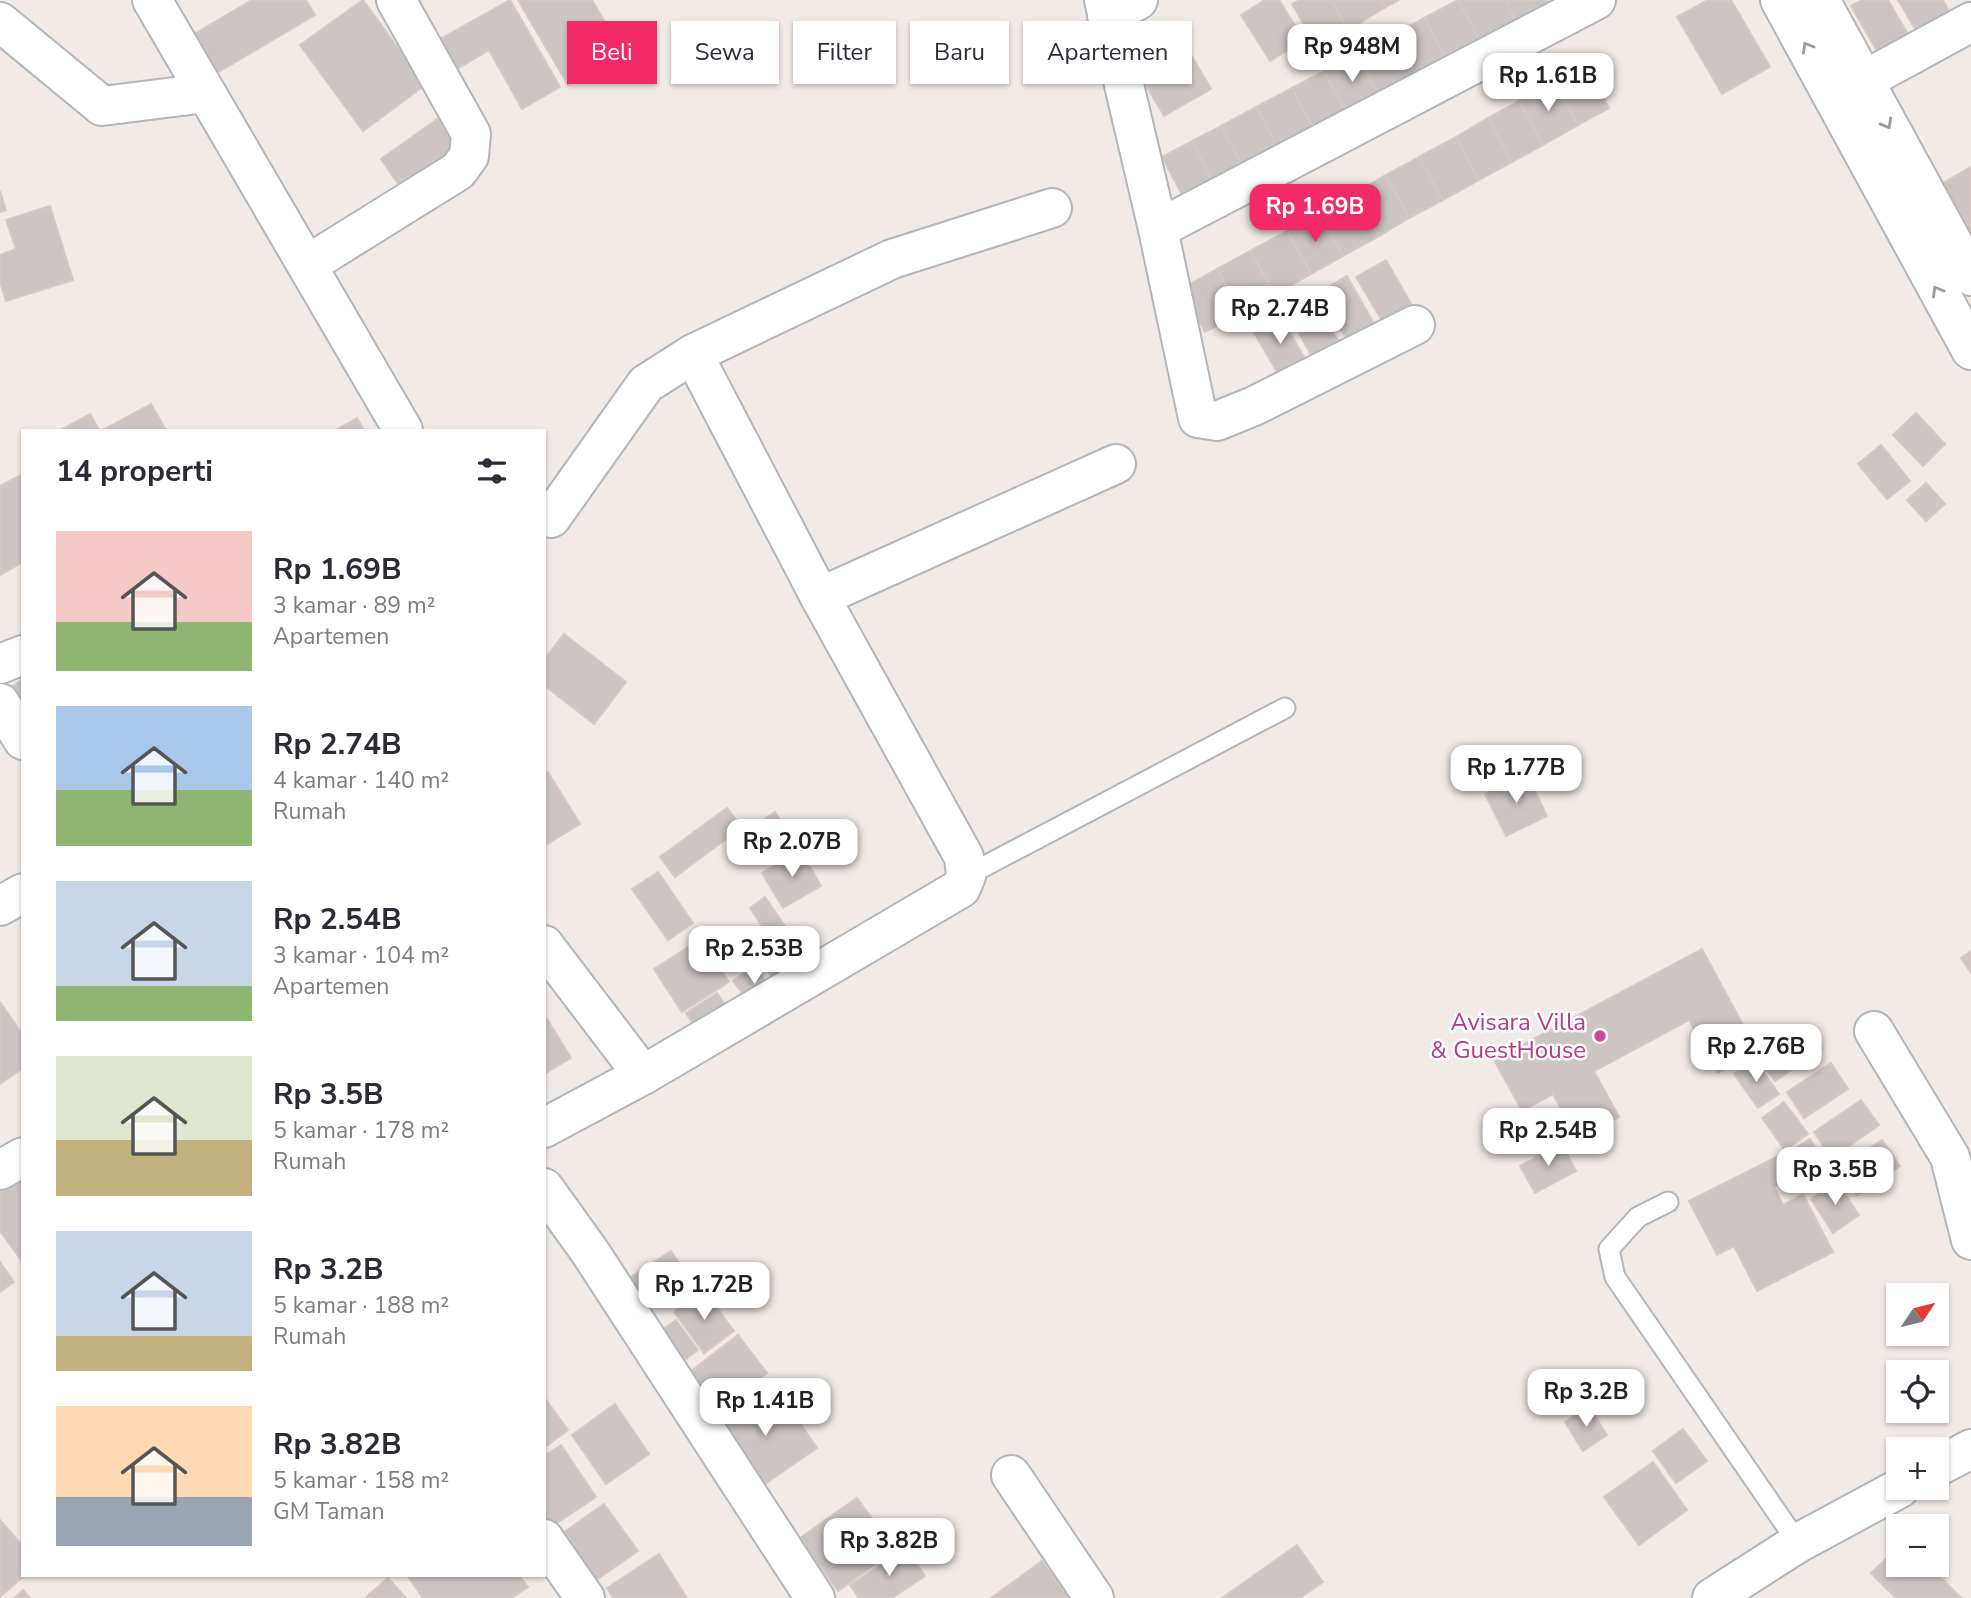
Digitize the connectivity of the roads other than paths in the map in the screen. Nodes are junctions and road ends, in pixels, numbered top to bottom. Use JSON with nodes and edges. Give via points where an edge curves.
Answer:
{"nodes":[{"id":1,"x":152,"y":0,"type":"edge"},
{"id":2,"x":396,"y":0,"type":"edge"},
{"id":3,"x":1596,"y":0,"type":"edge"},
{"id":4,"x":1780,"y":0,"type":"edge"},
{"id":5,"x":1819,"y":0,"type":"edge"},
{"id":6,"x":1116,"y":5,"type":"edge"},
{"id":7,"x":0,"y":22,"type":"edge"},
{"id":8,"x":1971,"y":22,"type":"edge"},
{"id":9,"x":1849,"y":89,"type":"junction"},
{"id":10,"x":206,"y":93,"type":"junction"},
{"id":11,"x":1052,"y":208,"type":"dead end"},
{"id":12,"x":1158,"y":229,"type":"junction"},
{"id":13,"x":1968,"y":263,"type":"edge"},
{"id":14,"x":307,"y":265,"type":"junction"},
{"id":15,"x":1415,"y":325,"type":"dead end"},
{"id":16,"x":1971,"y":350,"type":"edge"},
{"id":17,"x":693,"y":354,"type":"junction"},
{"id":18,"x":402,"y":429,"type":"edge"},
{"id":19,"x":1116,"y":464,"type":"dead end"},
{"id":20,"x":551,"y":518,"type":"dead end"},
{"id":21,"x":820,"y":597,"type":"junction"},
{"id":22,"x":21,"y":656,"type":"edge"},
{"id":23,"x":0,"y":664,"type":"edge"},
{"id":24,"x":0,"y":703,"type":"edge"},
{"id":25,"x":1285,"y":708,"type":"dead end"},
{"id":26,"x":21,"y":737,"type":"edge"},
{"id":27,"x":966,"y":876,"type":"junction"},
{"id":28,"x":21,"y":894,"type":"edge"},
{"id":29,"x":0,"y":906,"type":"edge"},
{"id":30,"x":546,"y":948,"type":"edge"},
{"id":31,"x":1874,"y":1031,"type":"dead end"},
{"id":32,"x":643,"y":1075,"type":"junction"},
{"id":33,"x":546,"y":1127,"type":"edge"},
{"id":34,"x":21,"y":1158,"type":"edge"},
{"id":35,"x":0,"y":1170,"type":"edge"},
{"id":36,"x":546,"y":1191,"type":"edge"},
{"id":37,"x":1668,"y":1202,"type":"dead end"},
{"id":38,"x":1971,"y":1238,"type":"edge"},
{"id":39,"x":1971,"y":1449,"type":"edge"},
{"id":40,"x":1949,"y":1461,"type":"edge"},
{"id":41,"x":1011,"y":1475,"type":"dead end"},
{"id":42,"x":1886,"y":1496,"type":"edge"},
{"id":43,"x":546,"y":1542,"type":"edge"},
{"id":44,"x":1798,"y":1543,"type":"junction"},
{"id":45,"x":813,"y":1597,"type":"edge"},
{"id":46,"x":585,"y":1598,"type":"edge"},
{"id":47,"x":1094,"y":1598,"type":"edge"},
{"id":48,"x":1712,"y":1598,"type":"edge"}],
"edges":[{"from":1,"to":10,"type":"street"},
{"from":2,"to":14,"type":"street","via":[[471,134],[469,156],[458,171]]},
{"from":3,"to":12,"type":"street"},
{"from":9,"to":4,"type":"street","one_way":true},
{"from":5,"to":9,"type":"street"},
{"from":6,"to":12,"type":"street"},
{"from":7,"to":10,"type":"street","via":[[102,106]]},
{"from":8,"to":9,"type":"street"},
{"from":9,"to":13,"type":"street","one_way":true},
{"from":16,"to":9,"type":"street","one_way":true,"via":[[1933,285]]},
{"from":10,"to":14,"type":"street"},
{"from":11,"to":17,"type":"street","via":[[892,259]]},
{"from":12,"to":15,"type":"street","via":[[1192,401],[1198,418],[1205,421],[1217,421],[1254,406]]},
{"from":14,"to":18,"type":"street"},
{"from":17,"to":20,"type":"street","via":[[646,384]]},
{"from":17,"to":21,"type":"street"},
{"from":19,"to":21,"type":"street"},
{"from":21,"to":27,"type":"street","via":[[964,857]]},
{"from":22,"to":23,"type":"street"},
{"from":24,"to":26,"type":"street"},
{"from":25,"to":27,"type":"lane"},
{"from":27,"to":32,"type":"street","via":[[961,888]]},
{"from":28,"to":29,"type":"street"},
{"from":30,"to":32,"type":"street"},
{"from":31,"to":38,"type":"street","via":[[1950,1157]]},
{"from":32,"to":33,"type":"street"},
{"from":34,"to":35,"type":"street"},
{"from":36,"to":45,"type":"street"},
{"from":37,"to":44,"type":"lane","via":[[1638,1217],[1609,1249],[1615,1277]]},
{"from":39,"to":40,"type":"street"},
{"from":41,"to":47,"type":"street"},
{"from":42,"to":44,"type":"street"},
{"from":43,"to":46,"type":"street"},
{"from":44,"to":48,"type":"street"}]}
